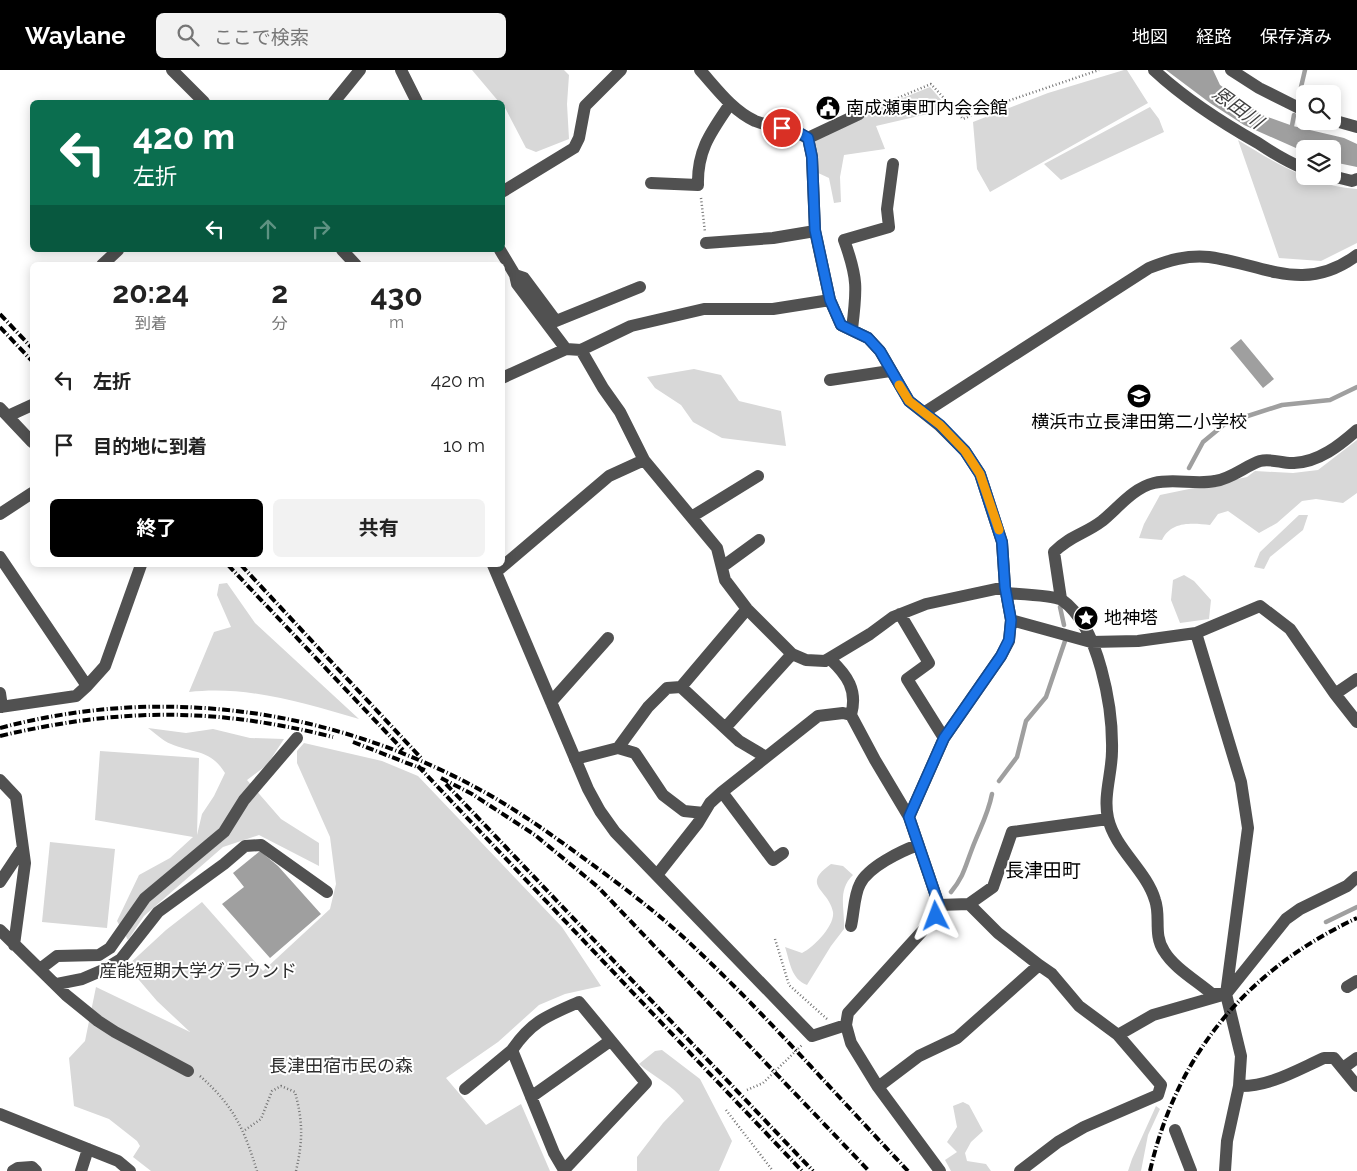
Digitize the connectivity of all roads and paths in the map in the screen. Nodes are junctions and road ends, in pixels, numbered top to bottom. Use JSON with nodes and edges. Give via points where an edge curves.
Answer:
{"nodes":[{"id":1,"x":172,"y":70,"type":"edge"},
{"id":2,"x":360,"y":70,"type":"edge"},
{"id":3,"x":401,"y":70,"type":"edge"},
{"id":4,"x":621,"y":70,"type":"edge"},
{"id":5,"x":700,"y":70,"type":"edge"},
{"id":6,"x":1099,"y":70,"type":"edge"},
{"id":7,"x":1154,"y":70,"type":"edge"},
{"id":8,"x":1231,"y":70,"type":"edge"},
{"id":9,"x":202,"y":100,"type":"edge"},
{"id":10,"x":336,"y":100,"type":"edge"},
{"id":11,"x":415,"y":100,"type":"edge"},
{"id":12,"x":730,"y":104,"type":"junction"},
{"id":13,"x":1296,"y":106,"type":"edge"},
{"id":14,"x":859,"y":114,"type":"joint"},
{"id":15,"x":1341,"y":123,"type":"edge"},
{"id":16,"x":1357,"y":127,"type":"edge"},
{"id":17,"x":808,"y":138,"type":"junction"},
{"id":18,"x":892,"y":164,"type":"dead end"},
{"id":19,"x":1296,"y":165,"type":"edge"},
{"id":20,"x":1341,"y":178,"type":"edge"},
{"id":21,"x":1357,"y":179,"type":"edge"},
{"id":22,"x":651,"y":183,"type":"dead end"},
{"id":23,"x":505,"y":190,"type":"edge"},
{"id":24,"x":703,"y":203,"type":"dead end"},
{"id":25,"x":815,"y":230,"type":"junction"},
{"id":26,"x":706,"y":243,"type":"joint"},
{"id":27,"x":116,"y":252,"type":"edge"},
{"id":28,"x":344,"y":252,"type":"edge"},
{"id":29,"x":501,"y":252,"type":"edge"},
{"id":30,"x":1357,"y":255,"type":"edge"},
{"id":31,"x":105,"y":262,"type":"edge"},
{"id":32,"x":353,"y":262,"type":"edge"},
{"id":33,"x":515,"y":275,"type":"junction"},
{"id":34,"x":640,"y":287,"type":"dead end"},
{"id":35,"x":830,"y":300,"type":"junction"},
{"id":36,"x":852,"y":329,"type":"junction"},
{"id":37,"x":566,"y":349,"type":"junction"},
{"id":38,"x":582,"y":350,"type":"junction"},
{"id":39,"x":890,"y":371,"type":"junction"},
{"id":40,"x":505,"y":377,"type":"edge"},
{"id":41,"x":830,"y":380,"type":"dead end"},
{"id":42,"x":30,"y":406,"type":"edge"},
{"id":43,"x":4,"y":412,"type":"edge"},
{"id":44,"x":924,"y":412,"type":"junction"},
{"id":45,"x":1357,"y":430,"type":"edge"},
{"id":46,"x":30,"y":440,"type":"edge"},
{"id":47,"x":644,"y":460,"type":"junction"},
{"id":48,"x":758,"y":476,"type":"dead end"},
{"id":49,"x":30,"y":494,"type":"edge"},
{"id":50,"x":0,"y":514,"type":"edge"},
{"id":51,"x":693,"y":516,"type":"junction"},
{"id":52,"x":759,"y":540,"type":"dead end"},
{"id":53,"x":0,"y":557,"type":"edge"},
{"id":54,"x":505,"y":561,"type":"edge"},
{"id":55,"x":722,"y":566,"type":"junction"},
{"id":56,"x":140,"y":567,"type":"edge"},
{"id":57,"x":495,"y":569,"type":"edge"},
{"id":58,"x":1006,"y":590,"type":"junction"},
{"id":59,"x":1061,"y":599,"type":"junction"},
{"id":60,"x":748,"y":609,"type":"junction"},
{"id":61,"x":900,"y":614,"type":"junction"},
{"id":62,"x":1011,"y":620,"type":"junction"},
{"id":63,"x":1196,"y":633,"type":"junction"},
{"id":64,"x":608,"y":638,"type":"dead end"},
{"id":65,"x":1091,"y":642,"type":"junction"},
{"id":66,"x":792,"y":654,"type":"junction"},
{"id":67,"x":830,"y":659,"type":"junction"},
{"id":68,"x":1357,"y":679,"type":"edge"},
{"id":69,"x":87,"y":686,"type":"junction"},
{"id":70,"x":681,"y":686,"type":"junction"},
{"id":71,"x":0,"y":693,"type":"edge"},
{"id":72,"x":1335,"y":694,"type":"junction"},
{"id":73,"x":551,"y":702,"type":"junction"},
{"id":74,"x":1,"y":707,"type":"edge"},
{"id":75,"x":852,"y":715,"type":"junction"},
{"id":76,"x":1357,"y":722,"type":"edge"},
{"id":77,"x":725,"y":728,"type":"junction"},
{"id":78,"x":297,"y":738,"type":"dead end"},
{"id":79,"x":944,"y":738,"type":"junction"},
{"id":80,"x":618,"y":748,"type":"junction"},
{"id":81,"x":766,"y":757,"type":"junction"},
{"id":82,"x":574,"y":759,"type":"junction"},
{"id":83,"x":0,"y":780,"type":"edge"},
{"id":84,"x":722,"y":792,"type":"junction"},
{"id":85,"x":704,"y":813,"type":"junction"},
{"id":86,"x":909,"y":817,"type":"junction"},
{"id":87,"x":1108,"y":818,"type":"junction"},
{"id":88,"x":918,"y":845,"type":"junction"},
{"id":89,"x":22,"y":849,"type":"junction"},
{"id":90,"x":783,"y":853,"type":"dead end"},
{"id":91,"x":657,"y":875,"type":"junction"},
{"id":92,"x":1357,"y":877,"type":"edge"},
{"id":93,"x":0,"y":882,"type":"edge"},
{"id":94,"x":327,"y":892,"type":"dead end"},
{"id":95,"x":968,"y":904,"type":"junction"},
{"id":96,"x":939,"y":905,"type":"junction"},
{"id":97,"x":851,"y":926,"type":"dead end"},
{"id":98,"x":0,"y":930,"type":"edge"},
{"id":99,"x":775,"y":939,"type":"dead end"},
{"id":100,"x":14,"y":945,"type":"junction"},
{"id":101,"x":1039,"y":966,"type":"junction"},
{"id":102,"x":40,"y":969,"type":"junction"},
{"id":103,"x":57,"y":984,"type":"junction"},
{"id":104,"x":1226,"y":994,"type":"junction"},
{"id":105,"x":841,"y":1027,"type":"junction"},
{"id":106,"x":1118,"y":1035,"type":"junction"},
{"id":107,"x":812,"y":1036,"type":"junction"},
{"id":108,"x":610,"y":1041,"type":"junction"},
{"id":109,"x":512,"y":1050,"type":"junction"},
{"id":110,"x":1357,"y":1058,"type":"edge"},
{"id":111,"x":1343,"y":1068,"type":"junction"},
{"id":112,"x":188,"y":1071,"type":"joint"},
{"id":113,"x":1239,"y":1086,"type":"junction"},
{"id":114,"x":1357,"y":1086,"type":"edge"},
{"id":115,"x":878,"y":1087,"type":"junction"},
{"id":116,"x":464,"y":1089,"type":"dead end"},
{"id":117,"x":747,"y":1090,"type":"dead end"},
{"id":118,"x":531,"y":1097,"type":"junction"},
{"id":119,"x":726,"y":1110,"type":"dead end"},
{"id":120,"x":0,"y":1114,"type":"edge"},
{"id":121,"x":245,"y":1130,"type":"dead end"},
{"id":122,"x":1175,"y":1130,"type":"dead end"},
{"id":123,"x":88,"y":1149,"type":"junction"},
{"id":124,"x":565,"y":1170,"type":"edge"},
{"id":125,"x":13,"y":1171,"type":"edge"},
{"id":126,"x":36,"y":1171,"type":"edge"},
{"id":127,"x":81,"y":1171,"type":"edge"},
{"id":128,"x":130,"y":1171,"type":"edge"},
{"id":129,"x":257,"y":1171,"type":"edge"},
{"id":130,"x":296,"y":1171,"type":"edge"},
{"id":131,"x":773,"y":1171,"type":"edge"},
{"id":132,"x":940,"y":1171,"type":"edge"},
{"id":133,"x":1020,"y":1171,"type":"edge"},
{"id":134,"x":1191,"y":1171,"type":"edge"},
{"id":135,"x":1225,"y":1171,"type":"edge"}],
"edges":[{"from":1,"to":9,"type":"street"},
{"from":2,"to":10,"type":"street"},
{"from":3,"to":11,"type":"street"},
{"from":4,"to":23,"type":"street","via":[[585,106],[574,148]]},
{"from":5,"to":12,"type":"street"},
{"from":6,"to":14,"type":"path","via":[[963,119],[931,84]]},
{"from":7,"to":19,"type":"street","via":[[1225,125]]},
{"from":8,"to":13,"type":"street"},
{"from":12,"to":17,"type":"street","via":[[755,121],[796,131]]},
{"from":12,"to":22,"type":"street","via":[[704,143],[697,169],[698,185]]},
{"from":14,"to":17,"type":"street"},
{"from":15,"to":16,"type":"street"},
{"from":17,"to":25,"type":"street","via":[[812,157]]},
{"from":18,"to":36,"type":"street","via":[[888,227],[844,240],[854,267],[857,289]]},
{"from":20,"to":21,"type":"street"},
{"from":24,"to":26,"type":"path"},
{"from":25,"to":26,"type":"street","via":[[773,238]]},
{"from":25,"to":35,"type":"street"},
{"from":27,"to":31,"type":"street"},
{"from":28,"to":32,"type":"street"},
{"from":29,"to":33,"type":"street"},
{"from":30,"to":44,"type":"street","via":[[1336,268],[1300,275],[1274,274],[1207,257],[1162,262]]},
{"from":33,"to":34,"type":"street","via":[[524,278],[556,321]]},
{"from":33,"to":37,"type":"street","via":[[517,284]]},
{"from":35,"to":36,"type":"street","via":[[841,325]]},
{"from":35,"to":38,"type":"street","via":[[773,309],[704,309],[631,326]]},
{"from":36,"to":39,"type":"street","via":[[868,338],[880,351]]},
{"from":37,"to":38,"type":"street"},
{"from":37,"to":40,"type":"street"},
{"from":38,"to":47,"type":"street","via":[[620,412]]},
{"from":39,"to":41,"type":"street"},
{"from":39,"to":44,"type":"street","via":[[909,401]]},
{"from":42,"to":43,"type":"street"},
{"from":43,"to":46,"type":"street"},
{"from":44,"to":58,"type":"street","via":[[965,451],[980,474],[1002,542]]},
{"from":45,"to":59,"type":"street","via":[[1339,446],[1311,460],[1293,463],[1260,461],[1216,481],[1180,481],[1146,486],[1054,552]]},
{"from":47,"to":51,"type":"street"},
{"from":47,"to":54,"type":"street","via":[[609,476]]},
{"from":48,"to":51,"type":"street"},
{"from":49,"to":50,"type":"street"},
{"from":51,"to":55,"type":"street","via":[[718,548]]},
{"from":52,"to":55,"type":"street"},
{"from":53,"to":69,"type":"street"},
{"from":55,"to":60,"type":"street","via":[[725,580]]},
{"from":56,"to":69,"type":"street","via":[[106,666]]},
{"from":57,"to":73,"type":"street"},
{"from":58,"to":59,"type":"street"},
{"from":58,"to":61,"type":"street","via":[[954,596]]},
{"from":58,"to":62,"type":"street"},
{"from":59,"to":65,"type":"street","via":[[1078,616]]},
{"from":60,"to":66,"type":"street"},
{"from":60,"to":70,"type":"street"},
{"from":61,"to":67,"type":"street"},
{"from":61,"to":79,"type":"street","via":[[929,663],[906,679]]},
{"from":62,"to":65,"type":"street"},
{"from":62,"to":79,"type":"street","via":[[1009,640],[1001,656]]},
{"from":63,"to":65,"type":"street","via":[[1138,642]]},
{"from":63,"to":72,"type":"street","via":[[1260,606],[1290,629]]},
{"from":63,"to":104,"type":"street","via":[[1240,782],[1248,828]]},
{"from":64,"to":73,"type":"street"},
{"from":65,"to":87,"type":"street","via":[[1106,694],[1112,750],[1106,799]]},
{"from":66,"to":67,"type":"street","via":[[816,662]]},
{"from":66,"to":77,"type":"street"},
{"from":67,"to":75,"type":"street","via":[[850,682],[855,702]]},
{"from":68,"to":72,"type":"street"},
{"from":69,"to":74,"type":"street","via":[[76,696]]},
{"from":70,"to":77,"type":"street"},
{"from":70,"to":80,"type":"street","via":[[667,688],[648,707]]},
{"from":71,"to":74,"type":"street"},
{"from":72,"to":76,"type":"street"},
{"from":73,"to":82,"type":"street"},
{"from":75,"to":81,"type":"street","via":[[843,712],[818,716]]},
{"from":75,"to":86,"type":"street"},
{"from":77,"to":81,"type":"street","via":[[739,742]]},
{"from":78,"to":102,"type":"street","via":[[244,800],[224,832],[145,898],[110,948],[99,955],[57,956]]},
{"from":79,"to":86,"type":"street"},
{"from":80,"to":82,"type":"street"},
{"from":80,"to":85,"type":"street","via":[[635,754],[663,795],[684,811]]},
{"from":81,"to":84,"type":"street"},
{"from":82,"to":91,"type":"street","via":[[600,811],[615,832]]},
{"from":83,"to":89,"type":"street","via":[[16,797]]},
{"from":84,"to":85,"type":"street"},
{"from":84,"to":90,"type":"street","via":[[773,860]]},
{"from":85,"to":91,"type":"street"},
{"from":86,"to":88,"type":"street"},
{"from":87,"to":95,"type":"street","via":[[1012,832],[993,887]]},
{"from":87,"to":104,"type":"street","via":[[1123,850],[1156,900],[1158,936],[1164,951],[1212,994]]},
{"from":88,"to":96,"type":"street"},
{"from":88,"to":97,"type":"street","via":[[868,874],[860,884]]},
{"from":89,"to":93,"type":"street"},
{"from":89,"to":100,"type":"street","via":[[25,863]]},
{"from":91,"to":107,"type":"street"},
{"from":92,"to":104,"type":"street","via":[[1347,886],[1300,908],[1286,919]]},
{"from":94,"to":103,"type":"street","via":[[262,845],[245,846],[158,912],[120,960],[82,979]]},
{"from":95,"to":96,"type":"street"},
{"from":95,"to":101,"type":"street"},
{"from":96,"to":105,"type":"street","via":[[936,916],[848,1013]]},
{"from":98,"to":100,"type":"street"},
{"from":99,"to":105,"type":"path","via":[[789,985]]},
{"from":100,"to":102,"type":"street"},
{"from":101,"to":106,"type":"street","via":[[1052,974],[1079,1006]]},
{"from":101,"to":115,"type":"street","via":[[958,1038],[919,1056]]},
{"from":102,"to":103,"type":"street"},
{"from":103,"to":112,"type":"street","via":[[75,1004],[115,1032]]},
{"from":104,"to":106,"type":"street","via":[[1153,1015]]},
{"from":104,"to":113,"type":"street","via":[[1240,1056]]},
{"from":105,"to":107,"type":"street"},
{"from":105,"to":115,"type":"street"},
{"from":106,"to":133,"type":"street","via":[[1161,1085],[1158,1095],[1095,1121],[1058,1142]]},
{"from":107,"to":117,"type":"path","via":[[763,1083]]},
{"from":108,"to":109,"type":"street","via":[[579,1002],[544,1017],[525,1032]]},
{"from":108,"to":118,"type":"street"},
{"from":108,"to":124,"type":"street","via":[[646,1083]]},
{"from":109,"to":116,"type":"street"},
{"from":109,"to":118,"type":"street"},
{"from":110,"to":111,"type":"street"},
{"from":111,"to":113,"type":"street","via":[[1334,1058],[1324,1058],[1267,1083]]},
{"from":111,"to":114,"type":"street"},
{"from":112,"to":129,"type":"path","via":[[196,1073],[216,1090],[234,1111]]},
{"from":113,"to":135,"type":"street","via":[[1227,1141]]},
{"from":115,"to":132,"type":"street"},
{"from":118,"to":124,"type":"street","via":[[554,1153]]},
{"from":119,"to":131,"type":"path"},
{"from":120,"to":123,"type":"street"},
{"from":121,"to":130,"type":"path","via":[[261,1119],[272,1091],[280,1086],[295,1092],[302,1118],[302,1146]]},
{"from":122,"to":134,"type":"street"},
{"from":123,"to":127,"type":"street"},
{"from":123,"to":128,"type":"street"},
{"from":125,"to":126,"type":"street","via":[[32,1167]]}]}
